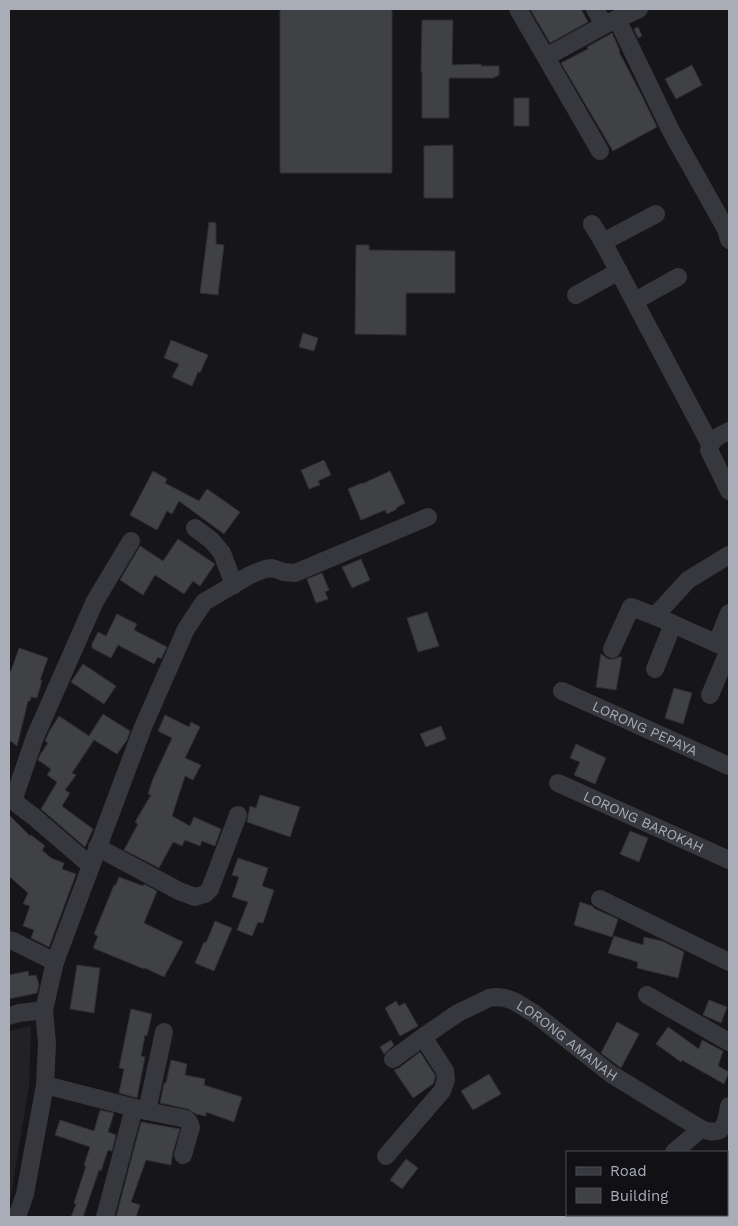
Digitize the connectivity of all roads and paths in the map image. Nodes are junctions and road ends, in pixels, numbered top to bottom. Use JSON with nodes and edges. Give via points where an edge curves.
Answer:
{"nodes":[{"id":1,"x":518,"y":9,"type":"edge"},
{"id":2,"x":595,"y":9,"type":"edge"},
{"id":3,"x":639,"y":9,"type":"edge"},
{"id":4,"x":611,"y":22,"type":"junction"},
{"id":5,"x":546,"y":57,"type":"junction"},
{"id":6,"x":600,"y":150,"type":"dead end"},
{"id":7,"x":656,"y":214,"type":"dead end"},
{"id":8,"x":592,"y":224,"type":"dead end"},
{"id":9,"x":729,"y":240,"type":"edge"},
{"id":10,"x":603,"y":242,"type":"junction"},
{"id":11,"x":618,"y":271,"type":"junction"},
{"id":12,"x":678,"y":278,"type":"dead end"},
{"id":13,"x":576,"y":295,"type":"dead end"},
{"id":14,"x":635,"y":301,"type":"junction"},
{"id":15,"x":729,"y":431,"type":"edge"},
{"id":16,"x":710,"y":444,"type":"junction"},
{"id":17,"x":729,"y":491,"type":"edge"},
{"id":18,"x":428,"y":516,"type":"dead end"},
{"id":19,"x":195,"y":528,"type":"dead end"},
{"id":20,"x":131,"y":541,"type":"dead end"},
{"id":21,"x":729,"y":555,"type":"edge"},
{"id":22,"x":234,"y":585,"type":"junction"},
{"id":23,"x":729,"y":613,"type":"edge"},
{"id":24,"x":655,"y":616,"type":"junction"},
{"id":25,"x":673,"y":624,"type":"junction"},
{"id":26,"x":725,"y":647,"type":"edge"},
{"id":27,"x":612,"y":650,"type":"dead end"},
{"id":28,"x":655,"y":669,"type":"dead end"},
{"id":29,"x":562,"y":691,"type":"dead end"},
{"id":30,"x":710,"y":695,"type":"dead end"},
{"id":31,"x":729,"y":766,"type":"edge"},
{"id":32,"x":558,"y":783,"type":"dead end"},
{"id":33,"x":11,"y":799,"type":"edge"},
{"id":34,"x":238,"y":815,"type":"dead end"},
{"id":35,"x":97,"y":847,"type":"junction"},
{"id":36,"x":729,"y":860,"type":"edge"},
{"id":37,"x":91,"y":866,"type":"junction"},
{"id":38,"x":600,"y":899,"type":"dead end"},
{"id":39,"x":9,"y":940,"type":"edge"},
{"id":40,"x":55,"y":962,"type":"junction"},
{"id":41,"x":729,"y":962,"type":"edge"},
{"id":42,"x":647,"y":995,"type":"dead end"},
{"id":43,"x":44,"y":1010,"type":"junction"},
{"id":44,"x":9,"y":1016,"type":"edge"},
{"id":45,"x":164,"y":1032,"type":"dead end"},
{"id":46,"x":423,"y":1036,"type":"junction"},
{"id":47,"x":729,"y":1042,"type":"edge"},
{"id":48,"x":393,"y":1059,"type":"dead end"},
{"id":49,"x":45,"y":1086,"type":"junction"},
{"id":50,"x":729,"y":1106,"type":"edge"},
{"id":51,"x":140,"y":1109,"type":"junction"},
{"id":52,"x":701,"y":1130,"type":"junction"},
{"id":53,"x":675,"y":1151,"type":"edge"},
{"id":54,"x":183,"y":1155,"type":"dead end"},
{"id":55,"x":386,"y":1156,"type":"dead end"},
{"id":56,"x":17,"y":1217,"type":"edge"},
{"id":57,"x":105,"y":1217,"type":"edge"}],
"edges":[{"from":1,"to":5,"type":"street"},
{"from":2,"to":4,"type":"street"},
{"from":3,"to":4,"type":"street"},
{"from":4,"to":5,"type":"street"},
{"from":4,"to":9,"type":"street","via":[[726,229]]},
{"from":5,"to":6,"type":"street"},
{"from":7,"to":10,"type":"street"},
{"from":8,"to":10,"type":"street"},
{"from":10,"to":11,"type":"street"},
{"from":11,"to":13,"type":"street"},
{"from":11,"to":14,"type":"street"},
{"from":12,"to":14,"type":"street"},
{"from":14,"to":16,"type":"street"},
{"from":15,"to":16,"type":"street"},
{"from":16,"to":17,"type":"street","via":[[709,450]]},
{"from":18,"to":22,"type":"street","via":[[295,573],[272,568]]},
{"from":19,"to":22,"type":"street","via":[[222,553]]},
{"from":20,"to":33,"type":"street","via":[[95,601]]},
{"from":21,"to":24,"type":"street","via":[[688,580]]},
{"from":22,"to":35,"type":"street","via":[[204,602],[186,629]]},
{"from":23,"to":26,"type":"street"},
{"from":24,"to":25,"type":"street"},
{"from":24,"to":27,"type":"street","via":[[631,608]]},
{"from":25,"to":26,"type":"street"},
{"from":25,"to":28,"type":"street"},
{"from":26,"to":30,"type":"street"},
{"from":29,"to":31,"type":"street","name":"LORONG PEPAYA"},
{"from":32,"to":36,"type":"street","name":"LORONG BAROKAH"},
{"from":33,"to":37,"type":"street"},
{"from":34,"to":35,"type":"street","via":[[210,889],[195,897]]},
{"from":35,"to":37,"type":"street"},
{"from":37,"to":40,"type":"street"},
{"from":38,"to":41,"type":"street"},
{"from":39,"to":40,"type":"street"},
{"from":40,"to":43,"type":"street"},
{"from":42,"to":47,"type":"street"},
{"from":43,"to":44,"type":"street"},
{"from":43,"to":49,"type":"street","via":[[47,1043]]},
{"from":45,"to":51,"type":"street"},
{"from":46,"to":48,"type":"street","name":"LORONG AMANAH"},
{"from":46,"to":52,"type":"street","name":"LORONG AMANAH","via":[[489,998],[514,1001],[611,1074]]},
{"from":46,"to":55,"type":"street","via":[[445,1071],[446,1080],[442,1091]]},
{"from":49,"to":51,"type":"street"},
{"from":49,"to":56,"type":"street","via":[[25,1194]]},
{"from":50,"to":52,"type":"street","via":[[721,1129],[712,1133]]},
{"from":51,"to":54,"type":"street","via":[[189,1122],[191,1127]]},
{"from":51,"to":57,"type":"street"},
{"from":52,"to":53,"type":"street"}]}
